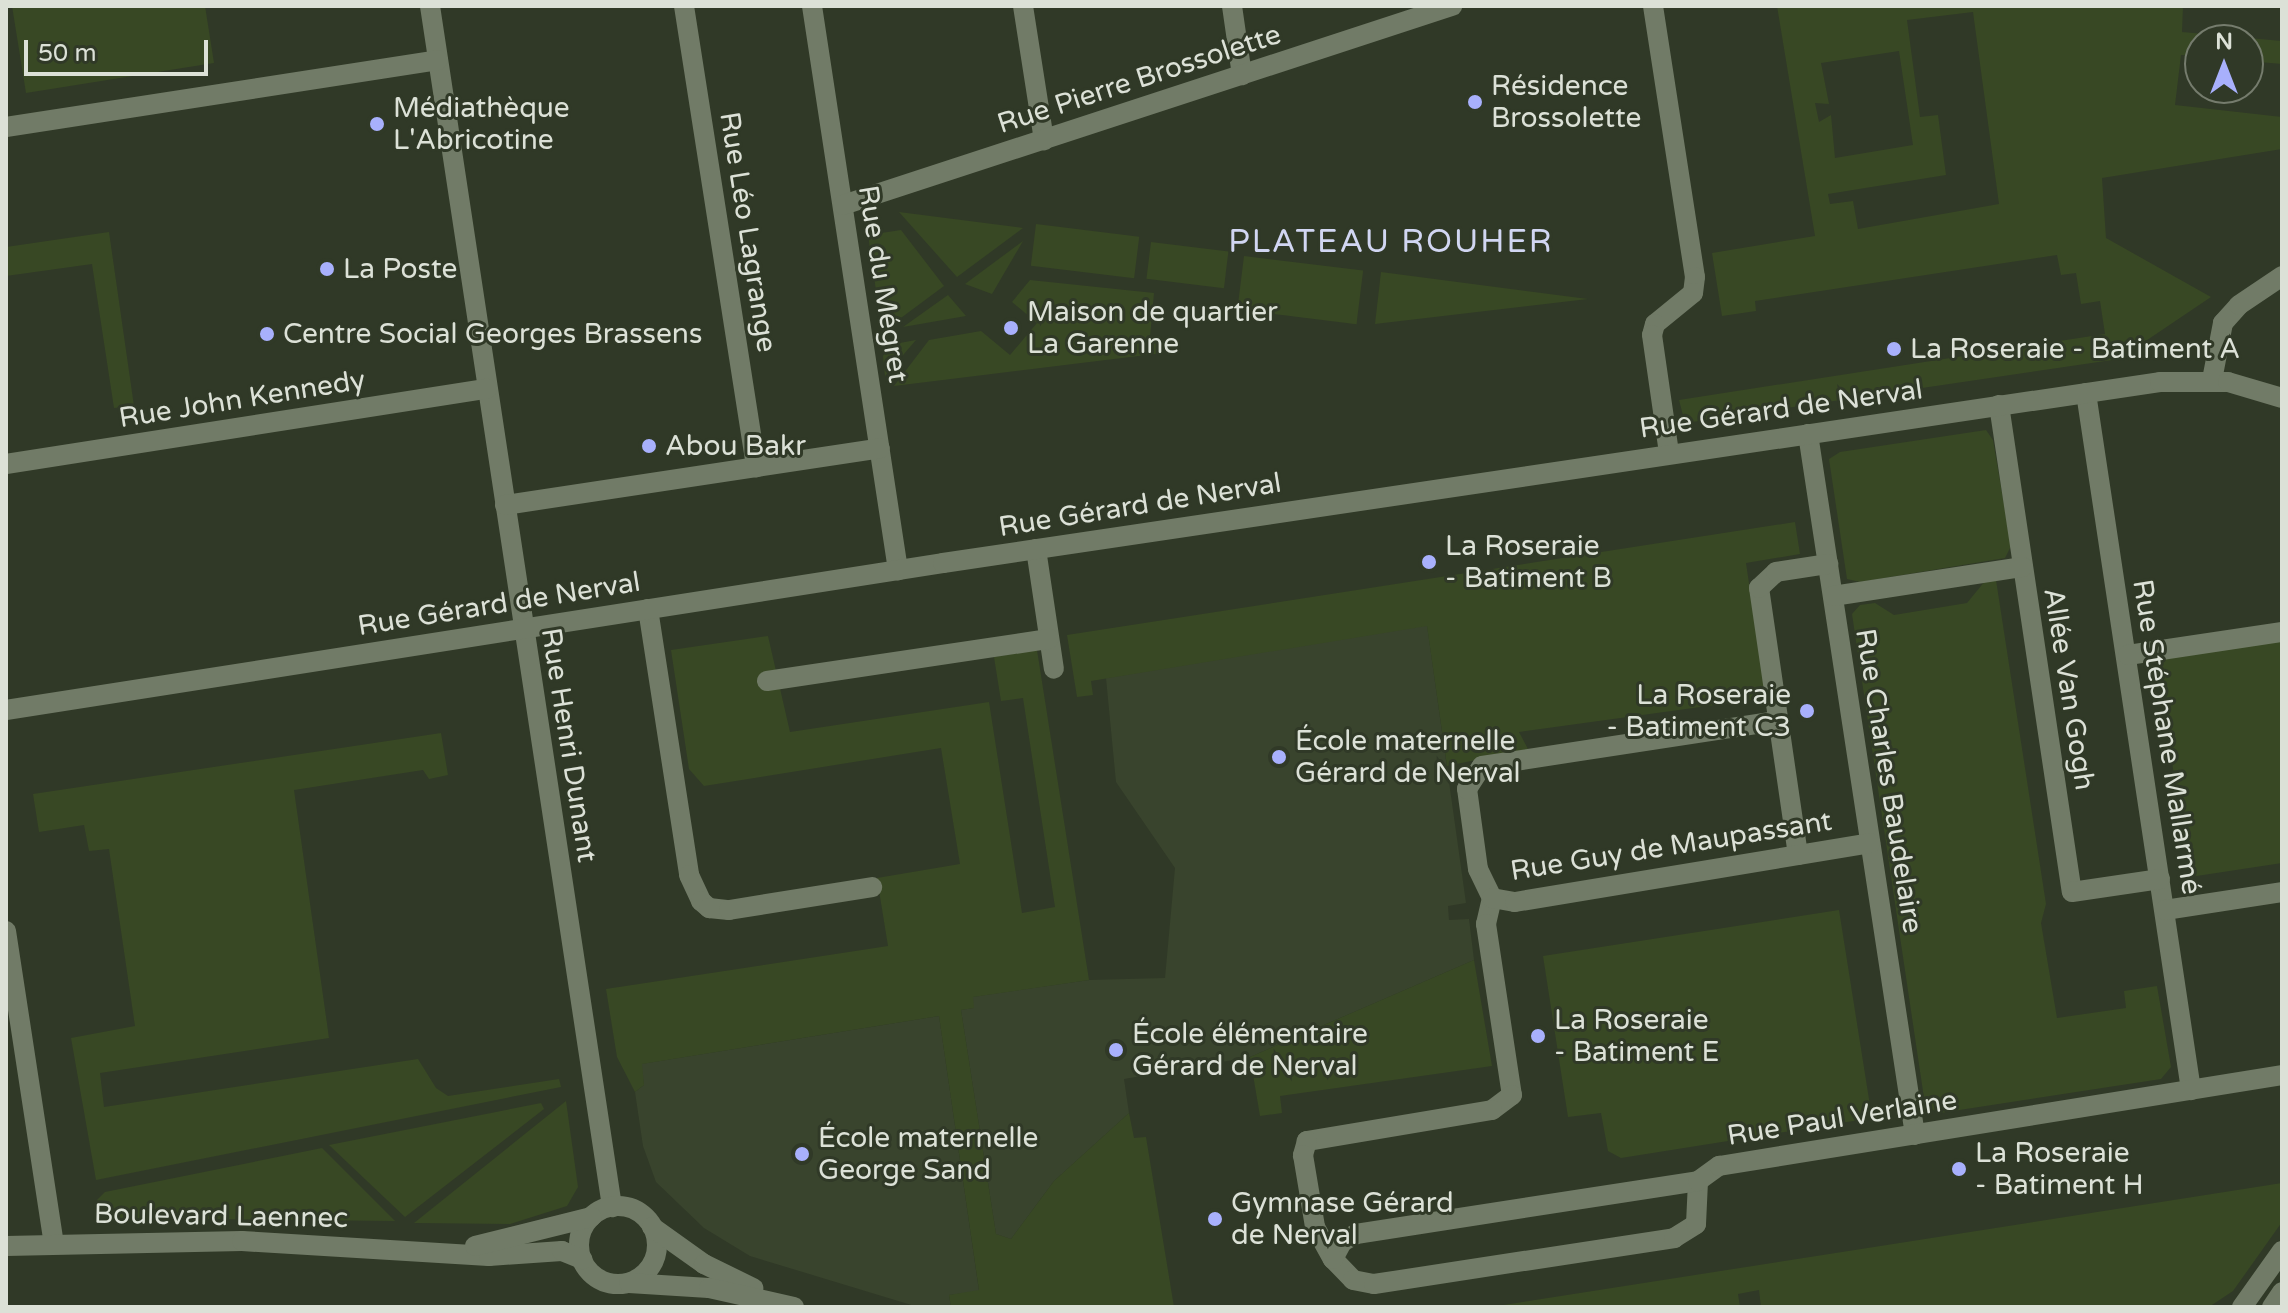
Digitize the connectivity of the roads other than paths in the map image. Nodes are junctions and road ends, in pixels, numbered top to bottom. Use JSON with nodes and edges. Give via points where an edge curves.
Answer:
{"nodes":[{"id":1,"x":430,"y":6,"type":"edge"},
{"id":2,"x":684,"y":6,"type":"edge"},
{"id":3,"x":812,"y":6,"type":"edge"},
{"id":4,"x":1023,"y":6,"type":"edge"},
{"id":5,"x":1232,"y":6,"type":"edge"},
{"id":6,"x":1653,"y":6,"type":"edge"},
{"id":7,"x":1447,"y":7,"type":"edge"},
{"id":8,"x":438,"y":60,"type":"junction"},
{"id":9,"x":1242,"y":75,"type":"junction"},
{"id":10,"x":6,"y":127,"type":"edge"},
{"id":11,"x":1044,"y":140,"type":"junction"},
{"id":12,"x":843,"y":205,"type":"junction"},
{"id":13,"x":2282,"y":276,"type":"edge"},
{"id":14,"x":2212,"y":380,"type":"junction"},
{"id":15,"x":487,"y":389,"type":"junction"},
{"id":16,"x":2086,"y":393,"type":"junction"},
{"id":17,"x":2282,"y":398,"type":"edge"},
{"id":18,"x":1999,"y":405,"type":"junction"},
{"id":19,"x":1808,"y":434,"type":"junction"},
{"id":20,"x":880,"y":448,"type":"junction"},
{"id":21,"x":1669,"y":453,"type":"junction"},
{"id":22,"x":6,"y":464,"type":"edge"},
{"id":23,"x":756,"y":467,"type":"junction"},
{"id":24,"x":505,"y":505,"type":"junction"},
{"id":25,"x":1036,"y":549,"type":"junction"},
{"id":26,"x":1828,"y":564,"type":"junction"},
{"id":27,"x":2023,"y":567,"type":"junction"},
{"id":28,"x":898,"y":570,"type":"junction"},
{"id":29,"x":1833,"y":596,"type":"junction"},
{"id":30,"x":648,"y":609,"type":"junction"},
{"id":31,"x":523,"y":628,"type":"junction"},
{"id":32,"x":2282,"y":632,"type":"edge"},
{"id":33,"x":1049,"y":639,"type":"junction"},
{"id":34,"x":2128,"y":655,"type":"junction"},
{"id":35,"x":1054,"y":669,"type":"dead end"},
{"id":36,"x":767,"y":681,"type":"dead end"},
{"id":37,"x":6,"y":710,"type":"edge"},
{"id":38,"x":1776,"y":721,"type":"junction"},
{"id":39,"x":1870,"y":843,"type":"junction"},
{"id":40,"x":1798,"y":855,"type":"junction"},
{"id":41,"x":2160,"y":879,"type":"junction"},
{"id":42,"x":872,"y":887,"type":"dead end"},
{"id":43,"x":2282,"y":892,"type":"edge"},
{"id":44,"x":1492,"y":898,"type":"junction"},
{"id":45,"x":2165,"y":910,"type":"junction"},
{"id":46,"x":6,"y":931,"type":"edge"},
{"id":47,"x":2282,"y":1075,"type":"edge"},
{"id":48,"x":2191,"y":1090,"type":"junction"},
{"id":49,"x":1915,"y":1135,"type":"junction"},
{"id":50,"x":1698,"y":1181,"type":"junction"},
{"id":51,"x":612,"y":1207,"type":"junction"},
{"id":52,"x":591,"y":1217,"type":"junction"},
{"id":53,"x":652,"y":1227,"type":"junction"},
{"id":54,"x":54,"y":1243,"type":"junction"},
{"id":55,"x":6,"y":1246,"type":"edge"},
{"id":56,"x":435,"y":1249,"type":"junction"},
{"id":57,"x":2282,"y":1251,"type":"edge"},
{"id":58,"x":582,"y":1259,"type":"junction"},
{"id":59,"x":1333,"y":1259,"type":"junction"},
{"id":60,"x":623,"y":1283,"type":"junction"},
{"id":61,"x":2282,"y":1292,"type":"edge"},
{"id":62,"x":792,"y":1306,"type":"edge"},
{"id":63,"x":2242,"y":1307,"type":"edge"},
{"id":64,"x":2272,"y":1307,"type":"edge"}],
"edges":[{"from":1,"to":8,"type":"street","name":"Rue Henri Dunant"},
{"from":2,"to":23,"type":"street","name":"Rue Léo Lagrange"},
{"from":3,"to":12,"type":"street","name":"Rue du Mégret"},
{"from":4,"to":11,"type":"street"},
{"from":5,"to":9,"type":"street"},
{"from":6,"to":21,"type":"street","via":[[1695,277],[1693,293],[1655,324],[1652,335]]},
{"from":7,"to":9,"type":"street","name":"Rue Pierre Brossolette"},
{"from":8,"to":10,"type":"street"},
{"from":8,"to":15,"type":"street","name":"Rue Henri Dunant"},
{"from":9,"to":11,"type":"street","name":"Rue Pierre Brossolette"},
{"from":11,"to":12,"type":"street","name":"Rue Pierre Brossolette"},
{"from":12,"to":20,"type":"street","name":"Rue du Mégret"},
{"from":13,"to":14,"type":"street","via":[[2239,305],[2223,323]]},
{"from":14,"to":16,"type":"street","name":"Rue Gérard de Nerval"},
{"from":14,"to":17,"type":"street","name":"Rue Gérard de Nerval"},
{"from":15,"to":22,"type":"street","name":"Rue John Kennedy"},
{"from":15,"to":24,"type":"street","name":"Rue Henri Dunant"},
{"from":16,"to":18,"type":"street","name":"Rue Gérard de Nerval"},
{"from":16,"to":34,"type":"street","name":"Rue Stéphane Mallarmé"},
{"from":18,"to":19,"type":"street","name":"Rue Gérard de Nerval"},
{"from":18,"to":27,"type":"street","name":"Allée Van Gogh"},
{"from":19,"to":21,"type":"street","name":"Rue Gérard de Nerval"},
{"from":19,"to":26,"type":"street","name":"Rue Charles Baudelaire"},
{"from":20,"to":23,"type":"street"},
{"from":20,"to":28,"type":"street","name":"Rue du Mégret"},
{"from":21,"to":25,"type":"street","name":"Rue Gérard de Nerval"},
{"from":23,"to":24,"type":"street"},
{"from":24,"to":31,"type":"street","name":"Rue Henri Dunant"},
{"from":25,"to":28,"type":"street","name":"Rue Gérard de Nerval"},
{"from":25,"to":33,"type":"street"},
{"from":26,"to":29,"type":"street","name":"Rue Charles Baudelaire"},
{"from":26,"to":38,"type":"street","via":[[1776,572],[1759,588]]},
{"from":27,"to":29,"type":"street"},
{"from":27,"to":41,"type":"street","name":"Allée Van Gogh","via":[[2072,892]]},
{"from":28,"to":30,"type":"street","name":"Rue Gérard de Nerval"},
{"from":29,"to":39,"type":"street","name":"Rue Charles Baudelaire"},
{"from":30,"to":31,"type":"street","name":"Rue Gérard de Nerval"},
{"from":30,"to":42,"type":"street","via":[[689,875],[701,901],[709,908],[729,910]]},
{"from":31,"to":37,"type":"street","name":"Rue Gérard de Nerval"},
{"from":31,"to":51,"type":"street","name":"Rue Henri Dunant"},
{"from":32,"to":34,"type":"street"},
{"from":33,"to":35,"type":"street"},
{"from":33,"to":36,"type":"street"},
{"from":34,"to":41,"type":"street","name":"Rue Stéphane Mallarmé"},
{"from":38,"to":40,"type":"street"},
{"from":38,"to":44,"type":"street","via":[[1482,766],[1467,789],[1478,869]]},
{"from":39,"to":40,"type":"street","name":"Rue Guy de Maupassant"},
{"from":39,"to":49,"type":"street","name":"Rue Charles Baudelaire"},
{"from":40,"to":44,"type":"street","name":"Rue Guy de Maupassant","via":[[1515,902]]},
{"from":41,"to":45,"type":"street","name":"Rue Stéphane Mallarmé"},
{"from":43,"to":45,"type":"street"},
{"from":44,"to":59,"type":"street","name":"Rue Guy de Maupassant","via":[[1486,924],[1512,1095],[1492,1110],[1307,1141],[1303,1155],[1315,1227]]},
{"from":45,"to":48,"type":"street","name":"Rue Stéphane Mallarmé"},
{"from":46,"to":54,"type":"street"},
{"from":47,"to":48,"type":"street","name":"Rue Paul Verlaine"},
{"from":48,"to":49,"type":"street","name":"Rue Paul Verlaine"},
{"from":49,"to":50,"type":"street","name":"Rue Paul Verlaine","via":[[1719,1166]]},
{"from":50,"to":59,"type":"street","name":"Rue Paul Verlaine","via":[[1356,1234],[1342,1242]]},
{"from":50,"to":59,"type":"street","via":[[1696,1224],[1674,1238],[1374,1284],[1353,1280]]},
{"from":51,"to":52,"type":"street"},
{"from":51,"to":53,"type":"street","via":[[636,1211]]},
{"from":52,"to":56,"type":"street","name":"Boulevard Laennec","via":[[511,1241]]},
{"from":52,"to":58,"type":"street","via":[[580,1237]]},
{"from":53,"to":60,"type":"street","via":[[657,1243],[651,1266]]},
{"from":53,"to":62,"type":"street","via":[[704,1264]]},
{"from":54,"to":55,"type":"street","name":"Boulevard Laennec"},
{"from":54,"to":56,"type":"street","name":"Boulevard Laennec","via":[[242,1241]]},
{"from":56,"to":58,"type":"street","name":"Boulevard Laennec","via":[[504,1256],[562,1251]]},
{"from":57,"to":63,"type":"street"},
{"from":58,"to":60,"type":"street","via":[[596,1276]]},
{"from":60,"to":62,"type":"street","via":[[709,1288]]},
{"from":61,"to":64,"type":"street"}]}
